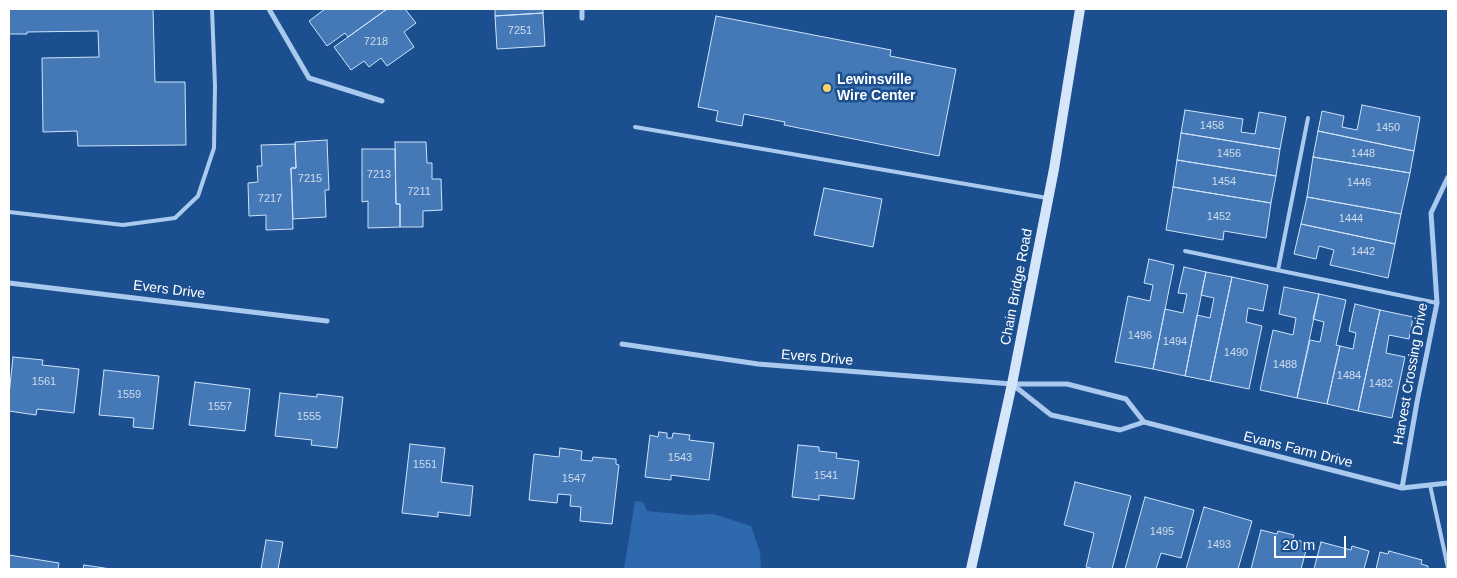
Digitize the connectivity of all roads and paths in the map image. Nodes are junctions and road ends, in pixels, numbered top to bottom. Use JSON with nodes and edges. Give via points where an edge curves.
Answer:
{"nodes":[{"id":1,"x":212,"y":9,"type":"edge"},
{"id":2,"x":269,"y":9,"type":"edge"},
{"id":3,"x":582,"y":9,"type":"edge"},
{"id":4,"x":1080,"y":9,"type":"edge"},
{"id":5,"x":582,"y":18,"type":"dead end"},
{"id":6,"x":382,"y":101,"type":"dead end"},
{"id":7,"x":1308,"y":118,"type":"dead end"},
{"id":8,"x":635,"y":127,"type":"dead end"},
{"id":9,"x":1448,"y":177,"type":"edge"},
{"id":10,"x":1048,"y":198,"type":"junction"},
{"id":11,"x":9,"y":212,"type":"edge"},
{"id":12,"x":1185,"y":251,"type":"dead end"},
{"id":13,"x":1278,"y":270,"type":"junction"},
{"id":14,"x":9,"y":283,"type":"edge"},
{"id":15,"x":1437,"y":303,"type":"junction"},
{"id":16,"x":327,"y":321,"type":"dead end"},
{"id":17,"x":622,"y":344,"type":"dead end"},
{"id":18,"x":1012,"y":384,"type":"junction"},
{"id":19,"x":1144,"y":422,"type":"junction"},
{"id":20,"x":1448,"y":483,"type":"edge"},
{"id":21,"x":1430,"y":485,"type":"junction"},
{"id":22,"x":1402,"y":488,"type":"junction"},
{"id":23,"x":1448,"y":568,"type":"edge"},
{"id":24,"x":971,"y":569,"type":"edge"}],
"edges":[{"from":1,"to":11,"type":"lane","via":[[214,148],[198,196],[175,218],[123,225]]},
{"from":2,"to":6,"type":"street","via":[[309,78]]},
{"from":3,"to":5,"type":"street"},
{"from":4,"to":10,"type":"main road","name":"Chain Bridge Road"},
{"from":7,"to":13,"type":"lane"},
{"from":8,"to":10,"type":"lane"},
{"from":9,"to":15,"type":"street","name":"Harvest Crossing Drive","via":[[1431,212]]},
{"from":10,"to":18,"type":"main road","name":"Chain Bridge Road"},
{"from":12,"to":13,"type":"lane"},
{"from":13,"to":15,"type":"lane"},
{"from":14,"to":16,"type":"street","name":"Evers Drive"},
{"from":15,"to":22,"type":"street","name":"Harvest Crossing Drive"},
{"from":17,"to":18,"type":"street","name":"Evers Drive","via":[[758,364]]},
{"from":18,"to":19,"type":"street","via":[[1067,384],[1126,399]]},
{"from":18,"to":19,"type":"street","via":[[1051,415],[1120,430]]},
{"from":18,"to":24,"type":"main road","name":"Chain Bridge Road"},
{"from":19,"to":22,"type":"street","name":"Evans Farm Drive"},
{"from":20,"to":21,"type":"street","name":"Evans Farm Drive"},
{"from":21,"to":22,"type":"street","name":"Evans Farm Drive"},
{"from":21,"to":23,"type":"lane"}]}
